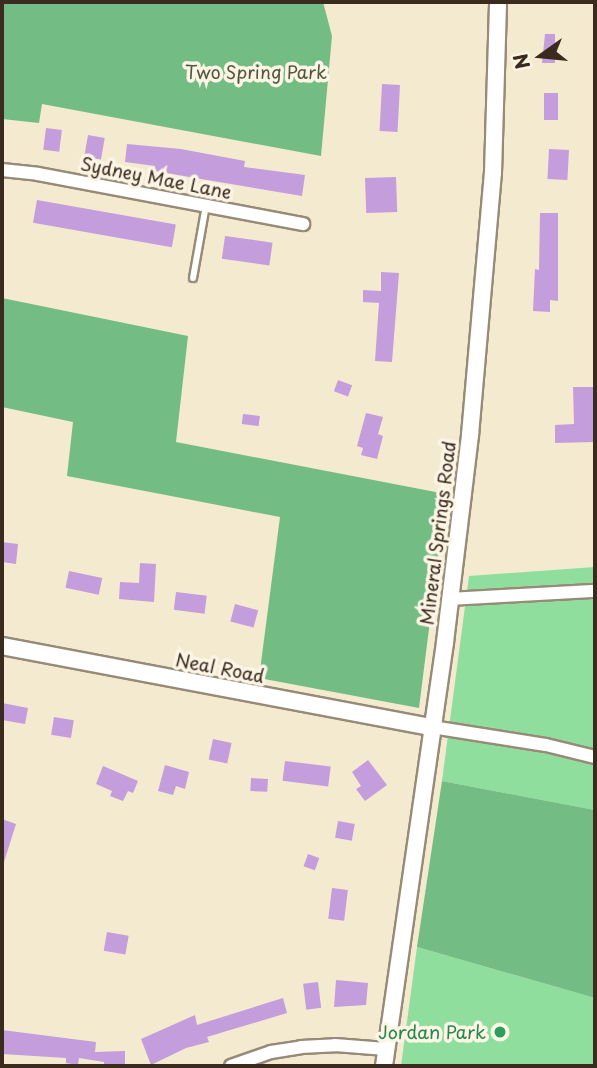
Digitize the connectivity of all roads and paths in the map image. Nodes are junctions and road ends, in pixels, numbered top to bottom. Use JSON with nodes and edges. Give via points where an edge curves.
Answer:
{"nodes":[{"id":1,"x":498,"y":2,"type":"edge"},
{"id":2,"x":2,"y":170,"type":"edge"},
{"id":3,"x":206,"y":205,"type":"junction"},
{"id":4,"x":303,"y":224,"type":"dead end"},
{"id":5,"x":193,"y":278,"type":"dead end"},
{"id":6,"x":595,"y":591,"type":"edge"},
{"id":7,"x":450,"y":599,"type":"junction"},
{"id":8,"x":2,"y":646,"type":"edge"},
{"id":9,"x":432,"y":727,"type":"junction"},
{"id":10,"x":595,"y":757,"type":"edge"},
{"id":11,"x":386,"y":1049,"type":"junction"},
{"id":12,"x":231,"y":1066,"type":"edge"},
{"id":13,"x":384,"y":1066,"type":"edge"}],
"edges":[{"from":1,"to":7,"type":"street","name":"Mineral Springs Road","via":[[488,257]]},
{"from":2,"to":3,"type":"street","name":"Sydney Mae Lane"},
{"from":3,"to":4,"type":"street","name":"Sydney Mae Lane"},
{"from":3,"to":5,"type":"lane"},
{"from":6,"to":7,"type":"street"},
{"from":7,"to":9,"type":"street","name":"Mineral Springs Road"},
{"from":8,"to":9,"type":"street","name":"Neal Road"},
{"from":9,"to":10,"type":"street","via":[[546,744]]},
{"from":9,"to":11,"type":"street","name":"Mineral Springs Road"},
{"from":11,"to":12,"type":"street","via":[[301,1047]]},
{"from":11,"to":13,"type":"street","name":"Mineral Springs Road"}]}
